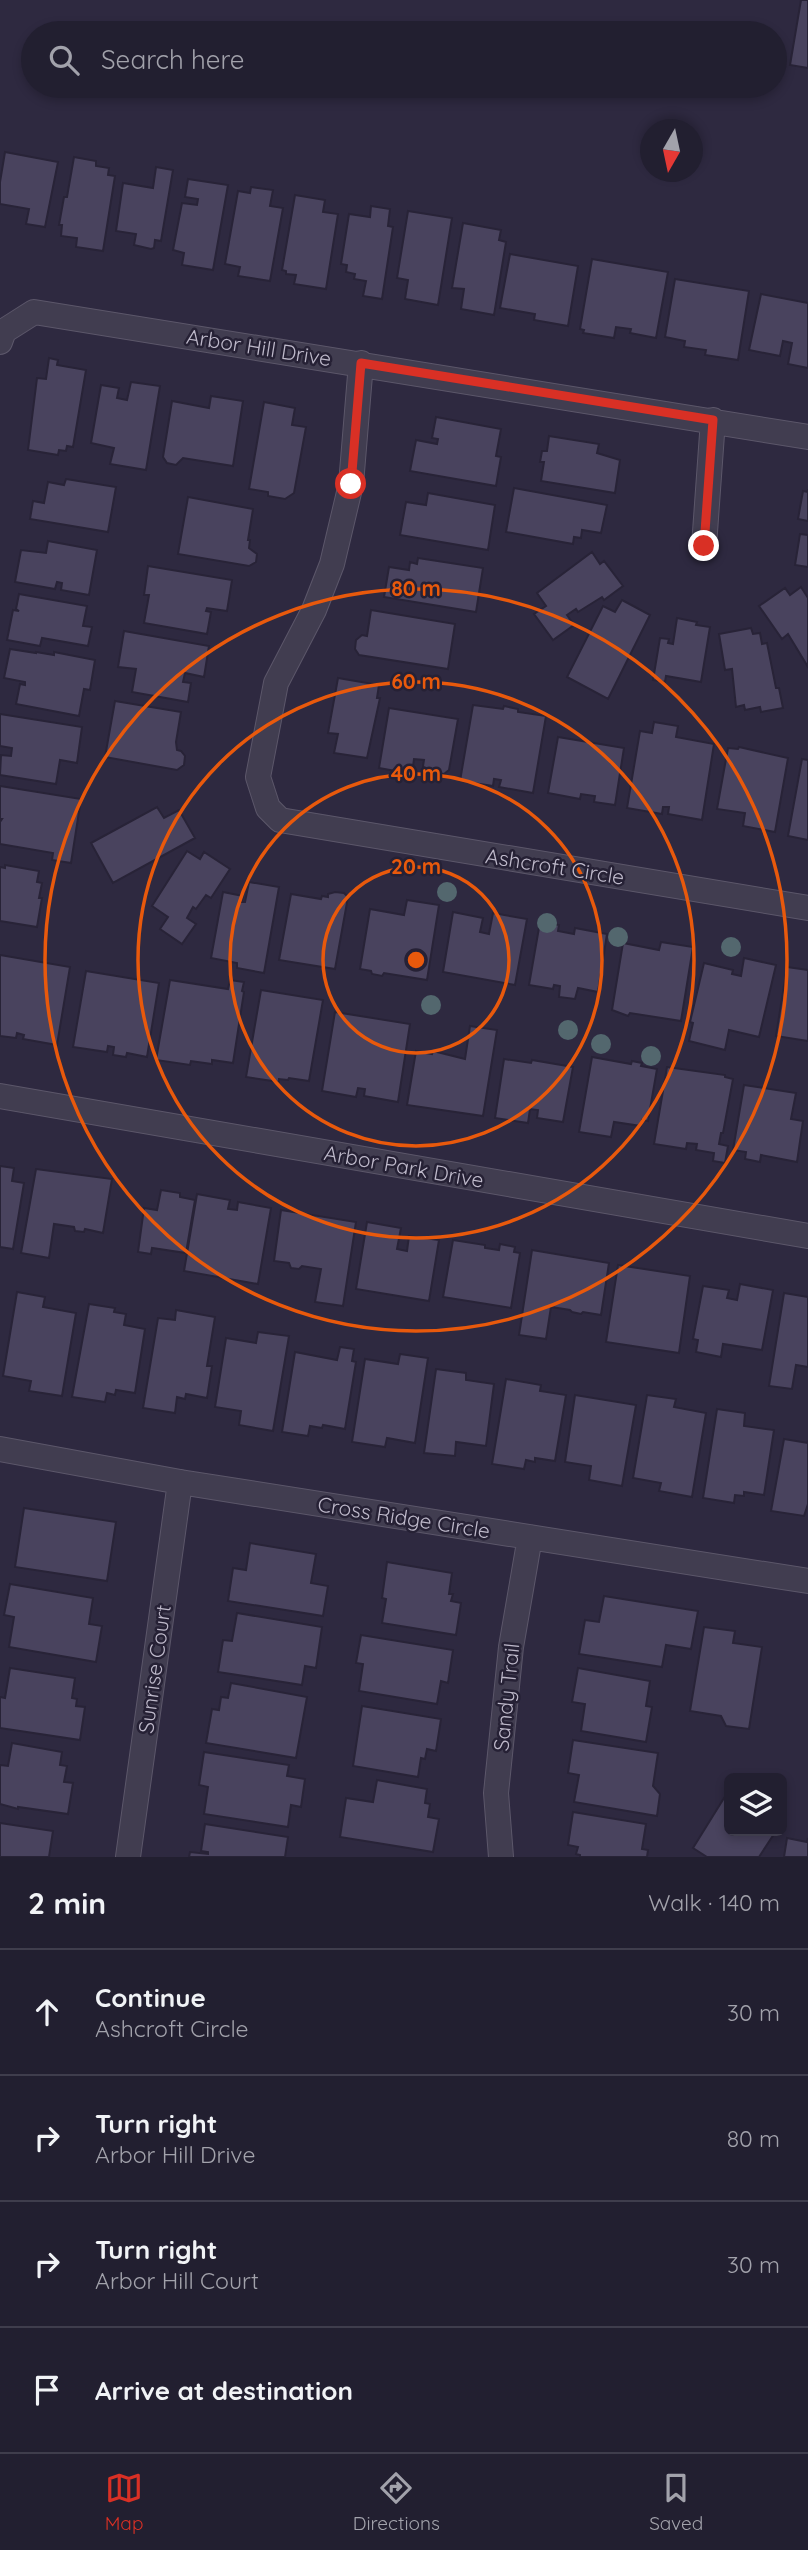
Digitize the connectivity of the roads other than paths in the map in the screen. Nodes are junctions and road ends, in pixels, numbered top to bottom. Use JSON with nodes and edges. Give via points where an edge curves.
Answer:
{"nodes":[{"id":1,"x":2,"y":337,"type":"edge"},
{"id":2,"x":361,"y":363,"type":"junction"},
{"id":3,"x":713,"y":420,"type":"junction"},
{"id":4,"x":808,"y":437,"type":"edge"},
{"id":5,"x":704,"y":546,"type":"dead end"},
{"id":6,"x":808,"y":908,"type":"edge"},
{"id":7,"x":0,"y":1096,"type":"edge"},
{"id":8,"x":808,"y":1236,"type":"edge"},
{"id":9,"x":0,"y":1449,"type":"edge"},
{"id":10,"x":180,"y":1482,"type":"junction"},
{"id":11,"x":530,"y":1537,"type":"junction"},
{"id":12,"x":808,"y":1581,"type":"edge"},
{"id":13,"x":128,"y":1857,"type":"edge"},
{"id":14,"x":501,"y":1857,"type":"edge"}],
"edges":[{"from":1,"to":2,"type":"street","name":"Arbor Hill Drive","via":[[34,312]]},
{"from":2,"to":3,"type":"street","name":"Arbor Hill Drive"},
{"from":2,"to":6,"type":"street","name":"Ashcroft Circle","via":[[351,484],[332,564],[276,683],[258,777],[268,808],[280,820]]},
{"from":3,"to":4,"type":"street","name":"Arbor Hill Drive"},
{"from":3,"to":5,"type":"street"},
{"from":7,"to":8,"type":"street","name":"Arbor Park Drive"},
{"from":9,"to":10,"type":"street","name":"Cross Ridge Circle"},
{"from":10,"to":11,"type":"street","name":"Cross Ridge Circle"},
{"from":10,"to":13,"type":"street","name":"Sunrise Court"},
{"from":11,"to":12,"type":"street","name":"Cross Ridge Circle"},
{"from":11,"to":14,"type":"street","name":"Sandy Trail","via":[[511,1647],[496,1793]]}]}
